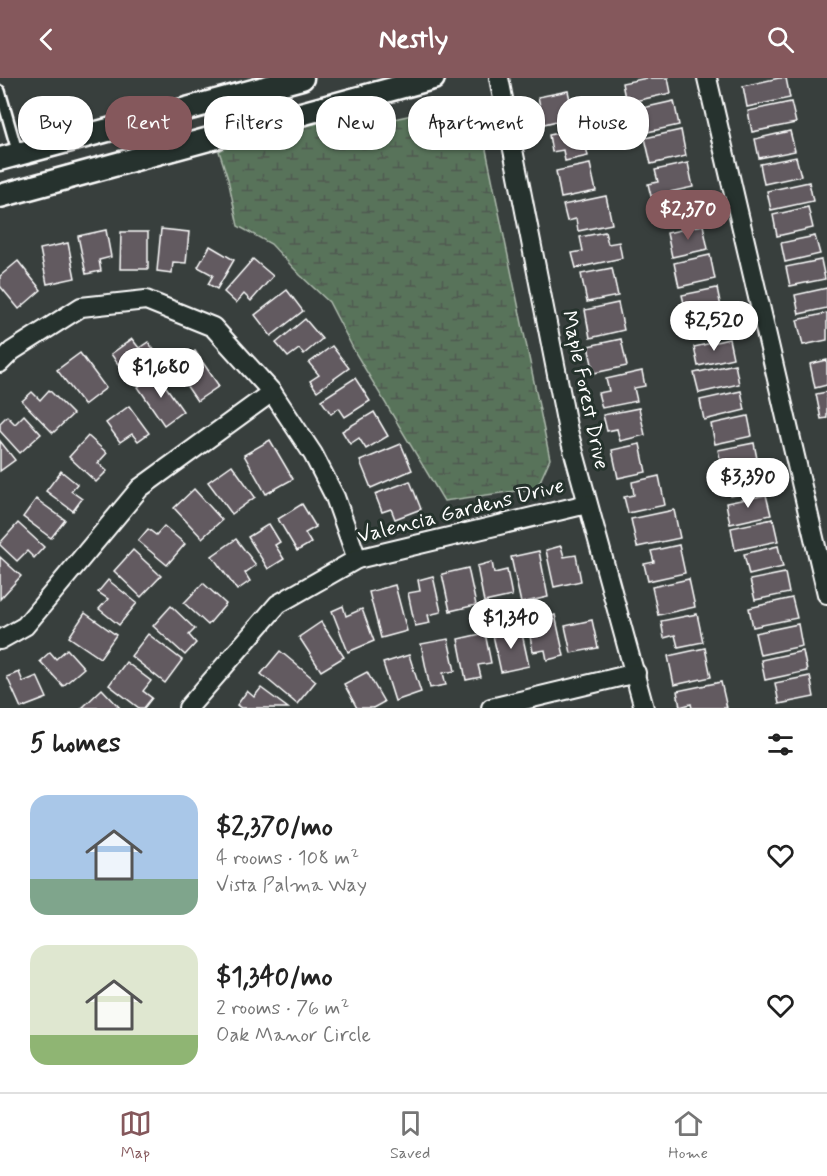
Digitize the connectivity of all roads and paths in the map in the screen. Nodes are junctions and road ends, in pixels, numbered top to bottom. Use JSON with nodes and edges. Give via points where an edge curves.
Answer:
{"nodes":[{"id":1,"x":302,"y":78,"type":"edge"},
{"id":2,"x":433,"y":78,"type":"edge"},
{"id":3,"x":499,"y":78,"type":"edge"},
{"id":4,"x":707,"y":78,"type":"edge"},
{"id":5,"x":0,"y":91,"type":"edge"},
{"id":6,"x":9,"y":157,"type":"edge"},
{"id":7,"x":0,"y":196,"type":"edge"},
{"id":8,"x":0,"y":363,"type":"edge"},
{"id":9,"x":272,"y":392,"type":"junction"},
{"id":10,"x":587,"y":504,"type":"junction"},
{"id":11,"x":357,"y":559,"type":"junction"},
{"id":12,"x":827,"y":594,"type":"edge"},
{"id":13,"x":0,"y":640,"type":"edge"},
{"id":14,"x":636,"y":673,"type":"junction"},
{"id":15,"x":188,"y":708,"type":"edge"},
{"id":16,"x":491,"y":708,"type":"edge"},
{"id":17,"x":644,"y":708,"type":"edge"}],
"edges":[{"from":1,"to":6,"type":"street"},
{"from":2,"to":7,"type":"street"},
{"from":3,"to":10,"type":"street","name":"Maple Forest Drive","via":[[568,431]]},
{"from":4,"to":12,"type":"street"},
{"from":5,"to":6,"type":"lane"},
{"from":8,"to":9,"type":"street","via":[[12,351],[81,307],[146,300],[213,327]]},
{"from":9,"to":11,"type":"street","via":[[313,454]]},
{"from":9,"to":13,"type":"street","via":[[140,488],[25,626]]},
{"from":10,"to":11,"type":"street","name":"Valencia Gardens Drive"},
{"from":10,"to":14,"type":"street","name":"Maple Forest Drive"},
{"from":11,"to":15,"type":"street","name":"Valencia Gardens Drive","via":[[278,604]]},
{"from":14,"to":16,"type":"street"},
{"from":14,"to":17,"type":"street","name":"Maple Forest Drive"}]}
